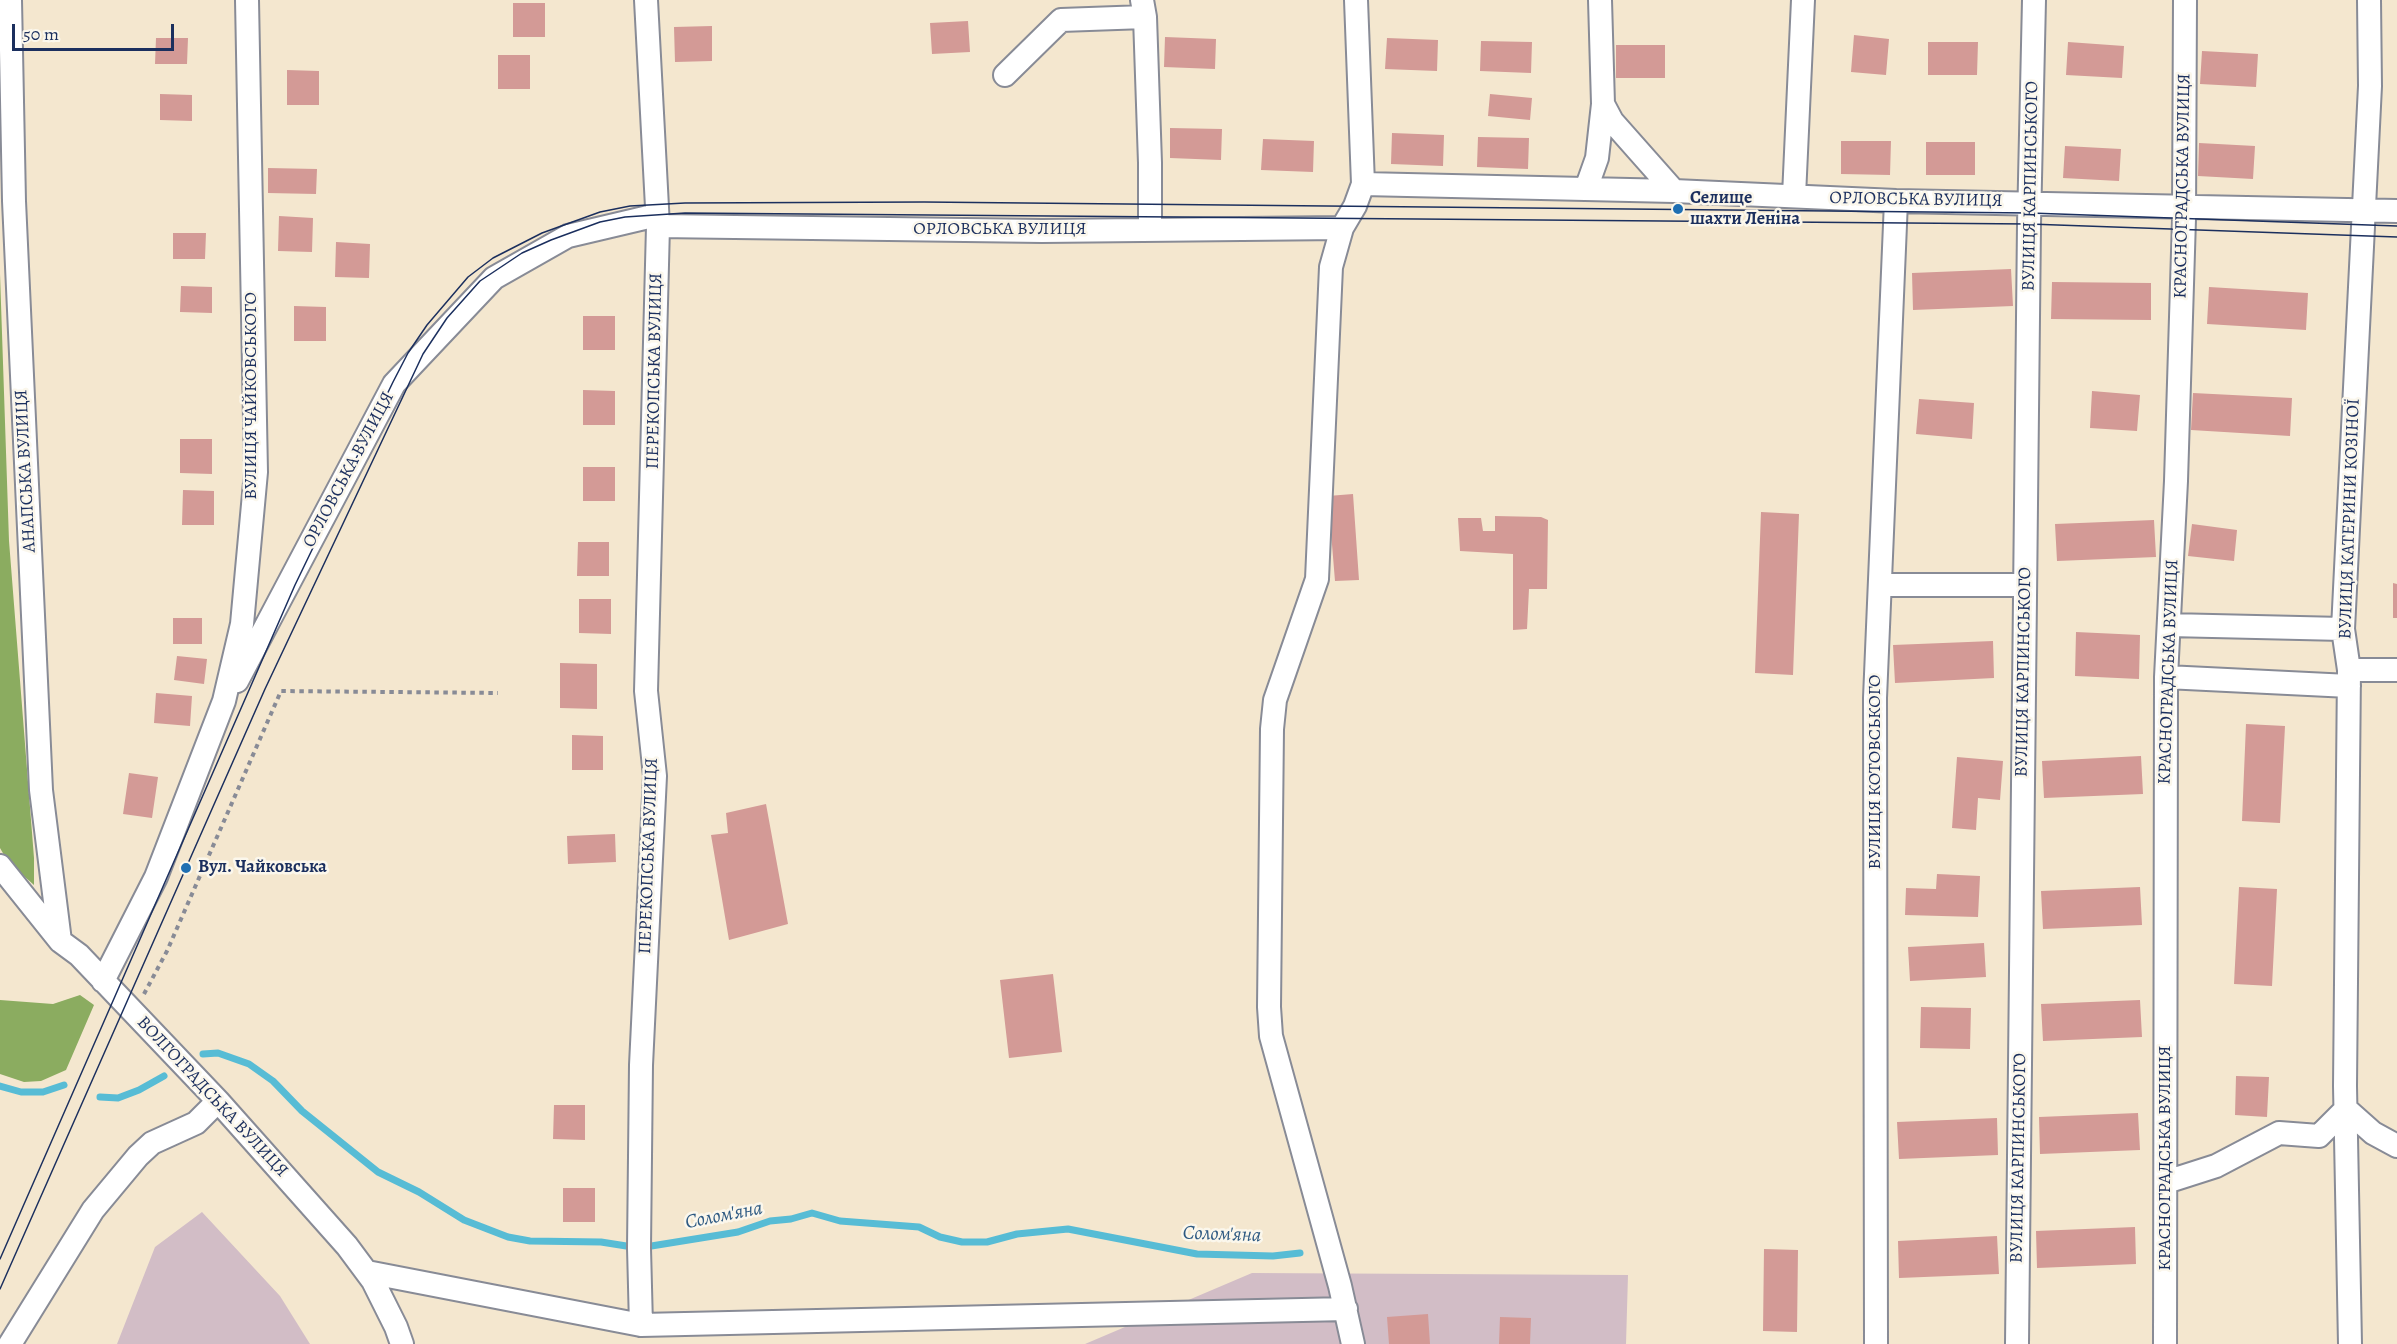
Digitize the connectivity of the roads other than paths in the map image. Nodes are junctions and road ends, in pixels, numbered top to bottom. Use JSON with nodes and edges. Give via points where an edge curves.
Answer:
{"nodes":[{"id":1,"x":10,"y":0,"type":"edge"},
{"id":2,"x":247,"y":0,"type":"edge"},
{"id":3,"x":646,"y":0,"type":"edge"},
{"id":4,"x":1356,"y":0,"type":"edge"},
{"id":5,"x":1600,"y":0,"type":"edge"},
{"id":6,"x":1803,"y":0,"type":"edge"},
{"id":7,"x":2034,"y":0,"type":"edge"},
{"id":8,"x":2185,"y":0,"type":"edge"},
{"id":9,"x":2369,"y":0,"type":"edge"},
{"id":10,"x":1144,"y":8,"type":"edge"},
{"id":11,"x":1005,"y":75,"type":"dead end"},
{"id":12,"x":1603,"y":104,"type":"junction"},
{"id":13,"x":1363,"y":184,"type":"junction"},
{"id":14,"x":1586,"y":189,"type":"junction"},
{"id":15,"x":1674,"y":190,"type":"junction"},
{"id":16,"x":1794,"y":196,"type":"junction"},
{"id":17,"x":1896,"y":201,"type":"junction"},
{"id":18,"x":2030,"y":202,"type":"junction"},
{"id":19,"x":2183,"y":205,"type":"junction"},
{"id":20,"x":2364,"y":211,"type":"junction"},
{"id":21,"x":2397,"y":211,"type":"edge"},
{"id":22,"x":658,"y":220,"type":"junction"},
{"id":23,"x":1342,"y":228,"type":"junction"},
{"id":24,"x":1150,"y":230,"type":"junction"},
{"id":25,"x":1881,"y":585,"type":"junction"},
{"id":26,"x":2025,"y":585,"type":"junction"},
{"id":27,"x":2169,"y":625,"type":"junction"},
{"id":28,"x":2343,"y":629,"type":"junction"},
{"id":29,"x":2397,"y":670,"type":"edge"},
{"id":30,"x":2166,"y":677,"type":"junction"},
{"id":31,"x":2349,"y":678,"type":"junction"},
{"id":32,"x":220,"y":713,"type":"junction"},
{"id":33,"x":0,"y":866,"type":"edge"},
{"id":34,"x":60,"y":941,"type":"junction"},
{"id":35,"x":103,"y":981,"type":"junction"},
{"id":36,"x":218,"y":1101,"type":"junction"},
{"id":37,"x":2346,"y":1109,"type":"junction"},
{"id":38,"x":2397,"y":1146,"type":"edge"},
{"id":39,"x":2166,"y":1182,"type":"junction"},
{"id":40,"x":367,"y":1272,"type":"junction"},
{"id":41,"x":1346,"y":1309,"type":"junction"},
{"id":42,"x":641,"y":1325,"type":"junction"},
{"id":43,"x":10,"y":1344,"type":"edge"},
{"id":44,"x":402,"y":1344,"type":"edge"},
{"id":45,"x":1353,"y":1344,"type":"edge"},
{"id":46,"x":1876,"y":1344,"type":"edge"},
{"id":47,"x":2017,"y":1344,"type":"edge"},
{"id":48,"x":2165,"y":1344,"type":"edge"},
{"id":49,"x":2350,"y":1344,"type":"edge"}],
"edges":[{"from":1,"to":34,"type":"street","name":"АНАПСЬКА ВУЛИЦЯ","via":[[14,213],[41,790]]},
{"from":2,"to":32,"type":"street","name":"ВУЛИЦЯ ЧАЙКОВСЬКОГО","via":[[256,472],[242,624]]},
{"from":3,"to":22,"type":"street","name":"ПЕРЕКОПСЬКА ВУЛИЦЯ"},
{"from":4,"to":13,"type":"street"},
{"from":5,"to":12,"type":"street"},
{"from":6,"to":16,"type":"street"},
{"from":7,"to":18,"type":"street","name":"ВУЛИЦЯ КАРПИНСЬКОГО"},
{"from":8,"to":19,"type":"street","name":"КРАСНОГРАДСЬКА ВУЛИЦЯ"},
{"from":9,"to":20,"type":"street","name":"ВУЛИЦЯ КАТЕРИНИ КОЗІНОЇ","via":[[2370,86]]},
{"from":10,"to":11,"type":"street","via":[[1061,20]]},
{"from":10,"to":24,"type":"street"},
{"from":12,"to":14,"type":"street","via":[[1597,158]]},
{"from":12,"to":15,"type":"street","via":[[1612,121]]},
{"from":13,"to":14,"type":"street","name":"ОРЛОВСЬКА ВУЛИЦЯ"},
{"from":13,"to":23,"type":"street"},
{"from":14,"to":15,"type":"street","name":"ОРЛОВСЬКА ВУЛИЦЯ"},
{"from":15,"to":16,"type":"street","name":"ОРЛОВСЬКА ВУЛИЦЯ"},
{"from":16,"to":17,"type":"street","name":"ОРЛОВСЬКА ВУЛИЦЯ"},
{"from":17,"to":18,"type":"street","name":"ОРЛОВСЬКА ВУЛИЦЯ"},
{"from":17,"to":25,"type":"street","name":"ВУЛИЦЯ КОТОВСЬКОГО"},
{"from":18,"to":19,"type":"street","name":"ОРЛОВСЬКА ВУЛИЦЯ"},
{"from":18,"to":26,"type":"street","name":"ВУЛИЦЯ КАРПИНСЬКОГО"},
{"from":19,"to":20,"type":"street","name":"ОРЛОВСЬКА ВУЛИЦЯ"},
{"from":19,"to":27,"type":"street","name":"КРАСНОГРАДСЬКА ВУЛИЦЯ"},
{"from":20,"to":21,"type":"street","name":"ОРЛОВСЬКА ВУЛИЦЯ"},
{"from":20,"to":28,"type":"street","name":"ВУЛИЦЯ КАТЕРИНИ КОЗІНОЇ"},
{"from":22,"to":24,"type":"street","name":"ОРЛОВСЬКА ВУЛИЦЯ","via":[[1042,231]]},
{"from":22,"to":32,"type":"street","name":"ОРЛОВСЬКА ВУЛИЦЯ","via":[[568,236],[494,278],[394,384]]},
{"from":22,"to":42,"type":"street","name":"ПЕРЕКОПСЬКА ВУЛИЦЯ","via":[[646,691],[654,776],[641,1065]]},
{"from":23,"to":24,"type":"street","name":"ОРЛОВСЬКА ВУЛИЦЯ"},
{"from":23,"to":41,"type":"street","via":[[1330,267],[1317,579],[1275,700],[1273,720],[1269,1007],[1271,1036]]},
{"from":25,"to":26,"type":"street"},
{"from":25,"to":46,"type":"street","name":"ВУЛИЦЯ КОТОВСЬКОГО","via":[[1875,698]]},
{"from":26,"to":47,"type":"street","name":"ВУЛИЦЯ КАРПИНСЬКОГО"},
{"from":27,"to":28,"type":"street"},
{"from":27,"to":30,"type":"street","name":"КРАСНОГРАДСЬКА ВУЛИЦЯ"},
{"from":28,"to":31,"type":"street","name":"ВУЛИЦЯ КАТЕРИНИ КОЗІНОЇ"},
{"from":29,"to":31,"type":"street"},
{"from":30,"to":31,"type":"street"},
{"from":30,"to":39,"type":"street","name":"КРАСНОГРАДСЬКА ВУЛИЦЯ"},
{"from":31,"to":37,"type":"street","name":"ВУЛИЦЯ КАТЕРИНИ КОЗІНОЇ"},
{"from":32,"to":35,"type":"street","name":"ВУЛИЦЯ ЧАЙКОВСЬКОГО","via":[[156,878]]},
{"from":33,"to":34,"type":"street","name":"ВОЛГОГРАДСЬКА ВУЛИЦЯ"},
{"from":34,"to":35,"type":"street","name":"ВОЛГОГРАДСЬКА ВУЛИЦЯ","via":[[80,955]]},
{"from":35,"to":36,"type":"street","name":"ВОЛГОГРАДСЬКА ВУЛИЦЯ"},
{"from":36,"to":40,"type":"street","name":"ВОЛГОГРАДСЬКА ВУЛИЦЯ"},
{"from":36,"to":43,"type":"street","via":[[196,1123],[152,1143],[138,1156],[93,1210]]},
{"from":37,"to":38,"type":"street"},
{"from":37,"to":39,"type":"street","via":[[2319,1136],[2279,1133],[2216,1166]]},
{"from":37,"to":49,"type":"street","name":"ВУЛИЦЯ КАТЕРИНИ КОЗІНОЇ"},
{"from":39,"to":48,"type":"street","name":"КРАСНОГРАДСЬКА ВУЛИЦЯ"},
{"from":40,"to":42,"type":"street"},
{"from":40,"to":44,"type":"street","name":"ВОЛГОГРАДСЬКА ВУЛИЦЯ"},
{"from":41,"to":42,"type":"street"},
{"from":41,"to":45,"type":"street"}]}
